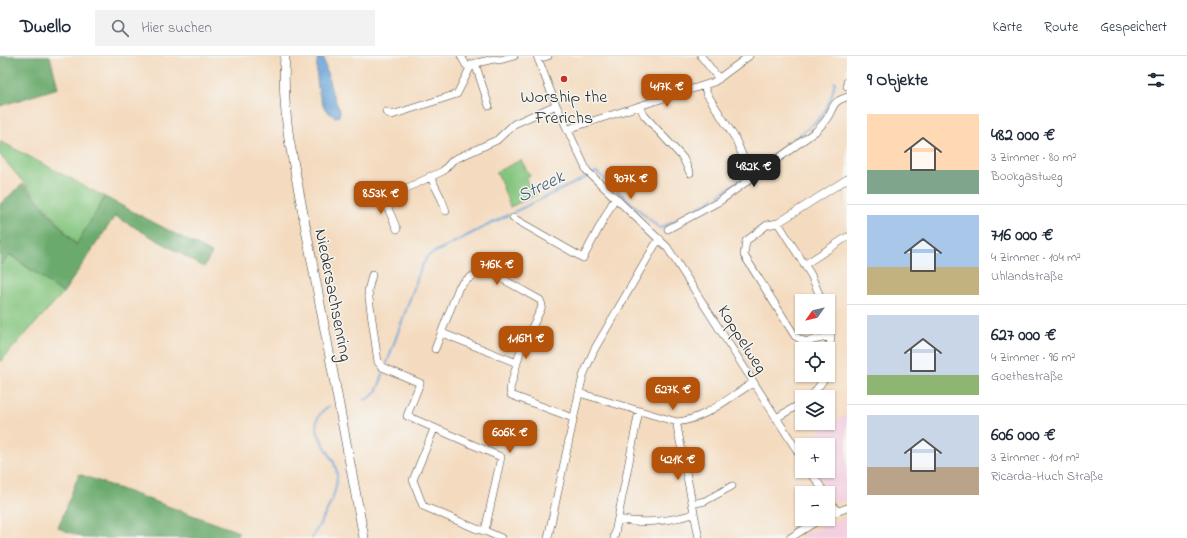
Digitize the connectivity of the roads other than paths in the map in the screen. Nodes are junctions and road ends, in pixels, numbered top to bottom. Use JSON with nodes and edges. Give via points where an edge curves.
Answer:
{"nodes":[{"id":1,"x":285,"y":56,"type":"edge"},
{"id":2,"x":461,"y":56,"type":"edge"},
{"id":3,"x":514,"y":56,"type":"edge"},
{"id":4,"x":548,"y":56,"type":"edge"},
{"id":5,"x":701,"y":56,"type":"edge"},
{"id":6,"x":749,"y":56,"type":"edge"},
{"id":7,"x":537,"y":58,"type":"edge"},
{"id":8,"x":473,"y":65,"type":"junction"},
{"id":9,"x":719,"y":79,"type":"junction"},
{"id":10,"x":847,"y":82,"type":"edge"},
{"id":11,"x":704,"y":86,"type":"junction"},
{"id":12,"x":847,"y":86,"type":"edge"},
{"id":13,"x":847,"y":97,"type":"edge"},
{"id":14,"x":556,"y":105,"type":"junction"},
{"id":15,"x":489,"y":106,"type":"dead end"},
{"id":16,"x":640,"y":106,"type":"junction"},
{"id":17,"x":386,"y":112,"type":"dead end"},
{"id":18,"x":568,"y":130,"type":"junction"},
{"id":19,"x":690,"y":173,"type":"dead end"},
{"id":20,"x":430,"y":176,"type":"junction"},
{"id":21,"x":752,"y":178,"type":"junction"},
{"id":22,"x":847,"y":179,"type":"edge"},
{"id":23,"x":615,"y":198,"type":"junction"},
{"id":24,"x":446,"y":211,"type":"dead end"},
{"id":25,"x":513,"y":218,"type":"dead end"},
{"id":26,"x":778,"y":222,"type":"junction"},
{"id":27,"x":668,"y":228,"type":"dead end"},
{"id":28,"x":397,"y":229,"type":"dead end"},
{"id":29,"x":847,"y":237,"type":"edge"},
{"id":30,"x":659,"y":238,"type":"junction"},
{"id":31,"x":804,"y":265,"type":"junction"},
{"id":32,"x":372,"y":275,"type":"dead end"},
{"id":33,"x":819,"y":294,"type":"edge"},
{"id":34,"x":442,"y":333,"type":"junction"},
{"id":35,"x":830,"y":336,"type":"joint"},
{"id":36,"x":830,"y":342,"type":"edge"},
{"id":37,"x":435,"y":349,"type":"dead end"},
{"id":38,"x":517,"y":363,"type":"junction"},
{"id":39,"x":753,"y":383,"type":"junction"},
{"id":40,"x":579,"y":393,"type":"junction"},
{"id":41,"x":795,"y":406,"type":"edge"},
{"id":42,"x":639,"y":411,"type":"junction"},
{"id":43,"x":573,"y":418,"type":"junction"},
{"id":44,"x":776,"y":418,"type":"junction"},
{"id":45,"x":677,"y":422,"type":"junction"},
{"id":46,"x":434,"y":429,"type":"junction"},
{"id":47,"x":795,"y":447,"type":"edge"},
{"id":48,"x":732,"y":486,"type":"dead end"},
{"id":49,"x":692,"y":504,"type":"junction"},
{"id":50,"x":835,"y":508,"type":"edge"},
{"id":51,"x":847,"y":508,"type":"edge"},
{"id":52,"x":837,"y":511,"type":"joint"},
{"id":53,"x":694,"y":514,"type":"junction"},
{"id":54,"x":618,"y":519,"type":"junction"},
{"id":55,"x":809,"y":526,"type":"edge"},
{"id":56,"x":486,"y":531,"type":"junction"},
{"id":57,"x":364,"y":538,"type":"edge"},
{"id":58,"x":501,"y":538,"type":"edge"},
{"id":59,"x":548,"y":538,"type":"edge"},
{"id":60,"x":614,"y":538,"type":"edge"},
{"id":61,"x":699,"y":538,"type":"edge"},
{"id":62,"x":790,"y":538,"type":"edge"}],
"edges":[{"from":1,"to":57,"type":"main road","name":"Niedersachsenring","via":[[285,114],[289,139]]},
{"from":2,"to":8,"type":"street","via":[[466,65]]},
{"from":3,"to":8,"type":"street"},
{"from":4,"to":7,"type":"street"},
{"from":5,"to":9,"type":"street"},
{"from":6,"to":9,"type":"street"},
{"from":7,"to":14,"type":"street","name":"Koppelweg"},
{"from":8,"to":15,"type":"street"},
{"from":8,"to":17,"type":"street","via":[[457,94],[392,115]]},
{"from":9,"to":11,"type":"street"},
{"from":10,"to":12,"type":"street"},
{"from":11,"to":16,"type":"street"},
{"from":11,"to":21,"type":"street","via":[[735,138]]},
{"from":13,"to":21,"type":"street","via":[[833,105],[816,131]]},
{"from":14,"to":18,"type":"street","name":"Koppelweg"},
{"from":14,"to":20,"type":"street","via":[[514,124],[497,140],[453,160],[443,171]]},
{"from":16,"to":18,"type":"street"},
{"from":16,"to":19,"type":"street","via":[[644,114],[683,158]]},
{"from":18,"to":23,"type":"street","name":"Koppelweg","via":[[584,166]]},
{"from":20,"to":24,"type":"street"},
{"from":20,"to":28,"type":"street","via":[[388,197],[387,206]]},
{"from":21,"to":27,"type":"street","via":[[720,201]]},
{"from":22,"to":26,"type":"street"},
{"from":23,"to":25,"type":"street","via":[[583,258]]},
{"from":23,"to":30,"type":"street","name":"Koppelweg"},
{"from":26,"to":31,"type":"street"},
{"from":26,"to":35,"type":"street","via":[[767,225],[746,241],[744,255],[795,336],[805,342]]},
{"from":29,"to":31,"type":"street"},
{"from":30,"to":39,"type":"street","name":"Koppelweg"},
{"from":30,"to":40,"type":"street","via":[[594,350]]},
{"from":31,"to":33,"type":"street"},
{"from":32,"to":46,"type":"street","via":[[368,290],[378,362],[382,367],[420,383],[407,416]]},
{"from":34,"to":37,"type":"street"},
{"from":34,"to":38,"type":"street"},
{"from":34,"to":38,"type":"street","via":[[459,287],[464,281],[478,274],[490,272],[540,300],[542,305]]},
{"from":35,"to":36,"type":"street"},
{"from":38,"to":43,"type":"street","via":[[510,388],[511,395]]},
{"from":39,"to":44,"type":"street","name":"Koppelweg"},
{"from":39,"to":45,"type":"street","via":[[701,416]]},
{"from":40,"to":42,"type":"street"},
{"from":40,"to":43,"type":"street"},
{"from":41,"to":44,"type":"street"},
{"from":42,"to":45,"type":"street"},
{"from":42,"to":54,"type":"street"},
{"from":43,"to":59,"type":"street"},
{"from":44,"to":47,"type":"street","name":"Koppelweg"},
{"from":45,"to":49,"type":"street"},
{"from":46,"to":56,"type":"street","via":[[501,457]]},
{"from":46,"to":56,"type":"street","via":[[414,480],[424,506]]},
{"from":48,"to":49,"type":"street","via":[[706,502]]},
{"from":49,"to":53,"type":"street"},
{"from":50,"to":52,"type":"street"},
{"from":51,"to":52,"type":"street"},
{"from":53,"to":54,"type":"street","via":[[677,519],[642,522]]},
{"from":53,"to":61,"type":"street"},
{"from":54,"to":60,"type":"street"},
{"from":55,"to":62,"type":"street"},
{"from":56,"to":58,"type":"street"}]}
